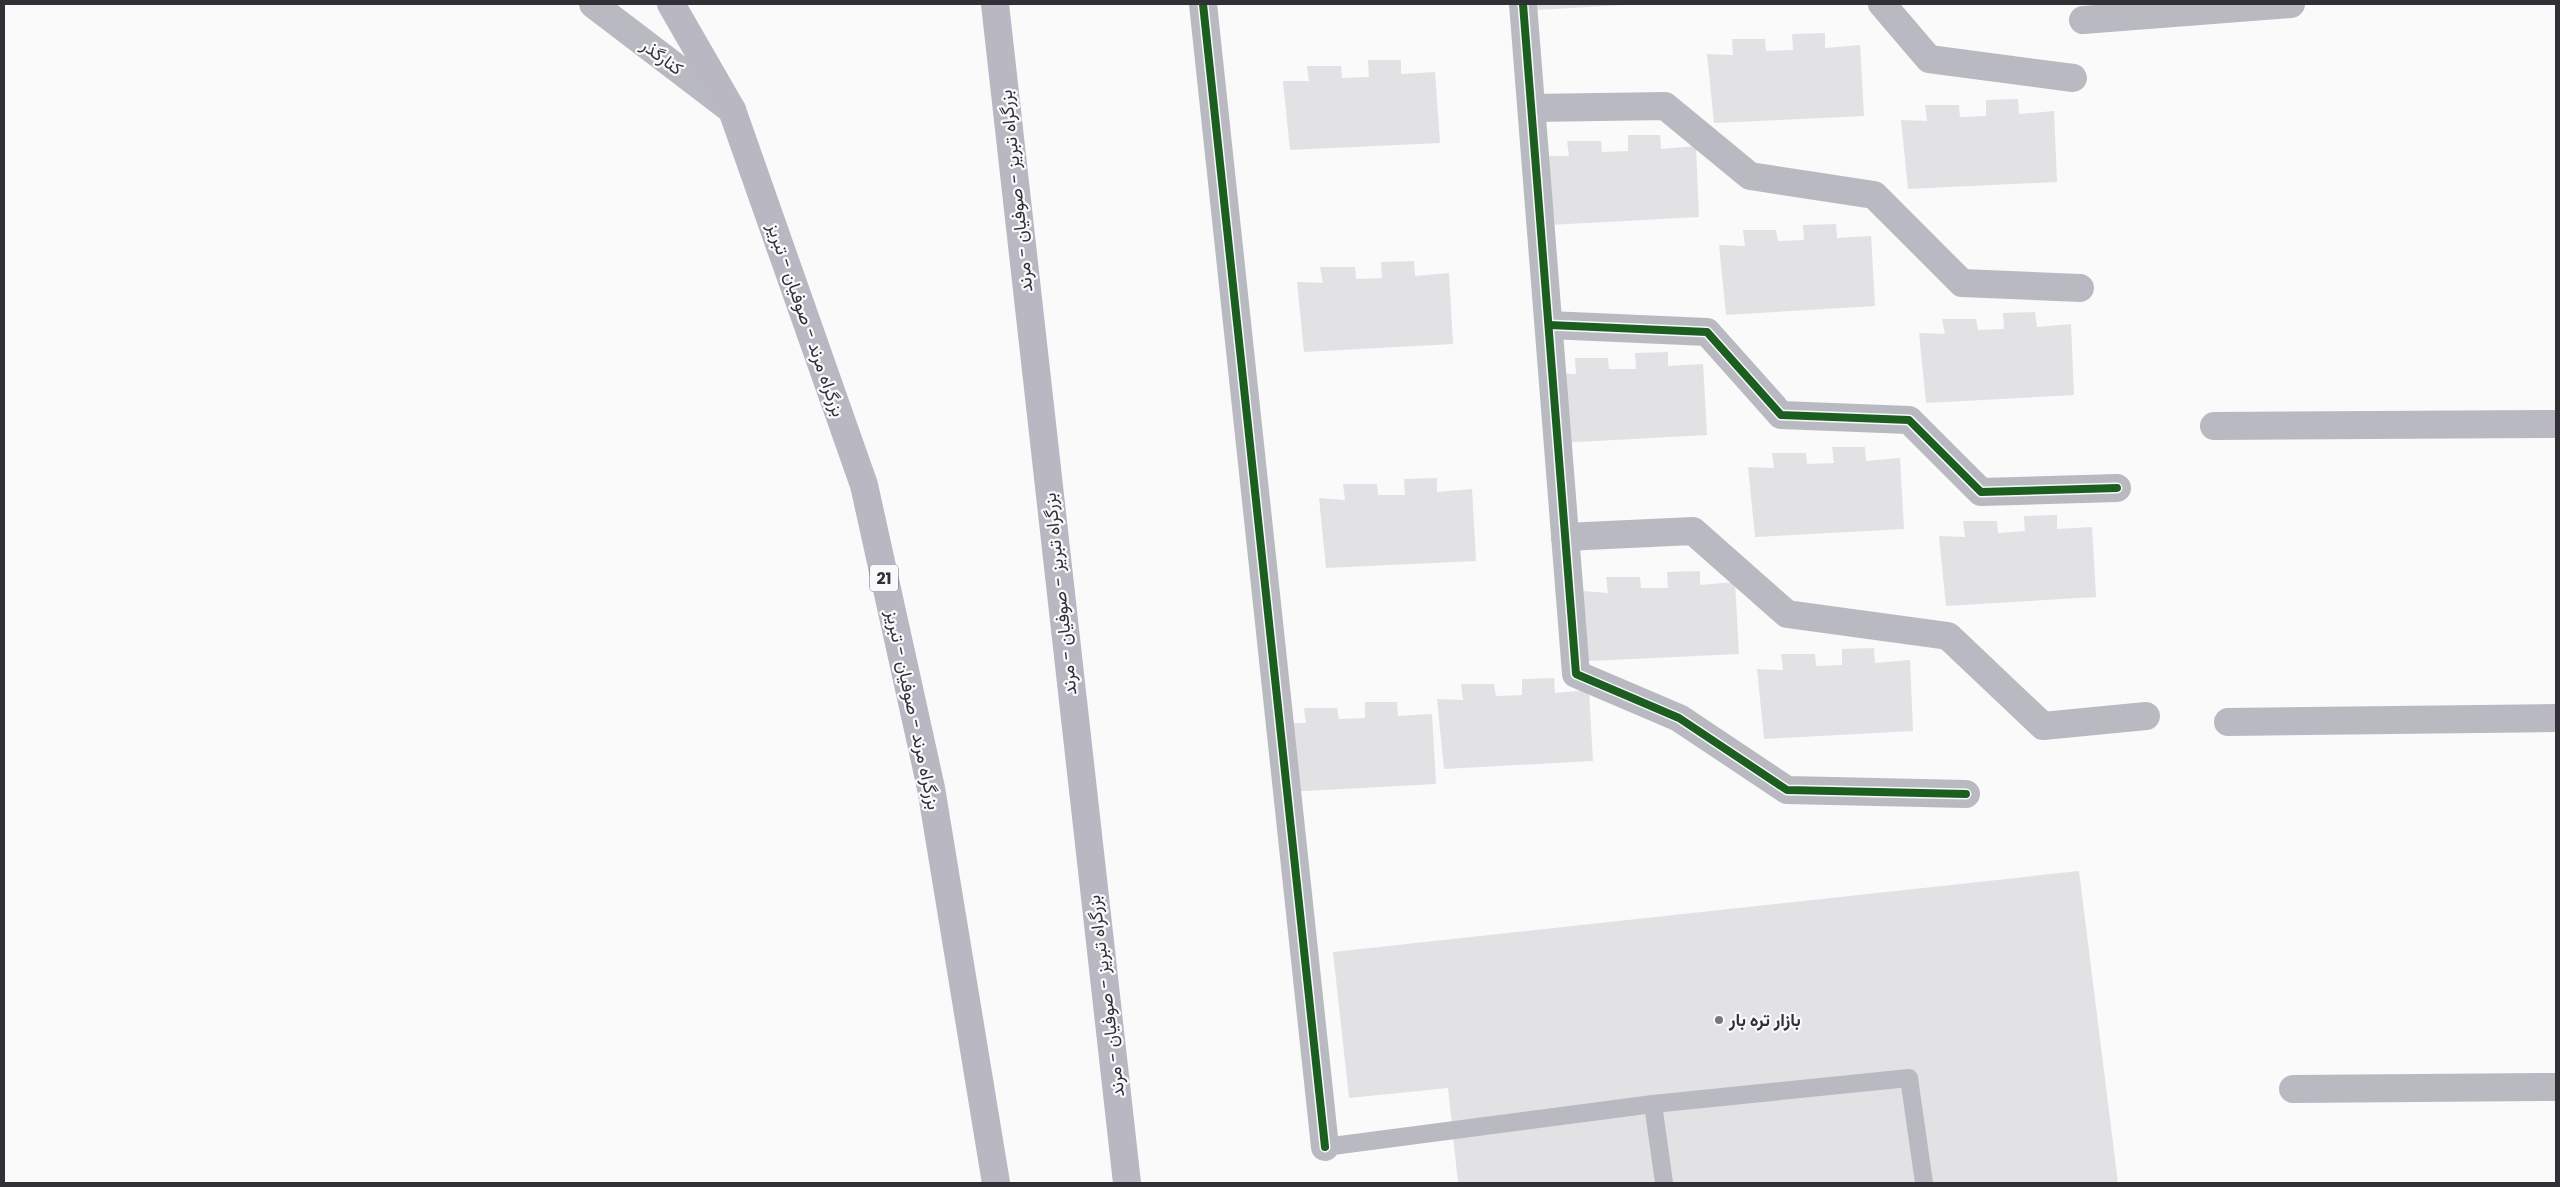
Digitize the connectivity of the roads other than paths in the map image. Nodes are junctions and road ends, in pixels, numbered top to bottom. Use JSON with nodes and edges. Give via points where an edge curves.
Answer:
{"nodes":[{"id":1,"x":592,"y":4,"type":"edge"},
{"id":2,"x":671,"y":4,"type":"edge"},
{"id":3,"x":996,"y":4,"type":"edge"},
{"id":4,"x":1203,"y":4,"type":"edge"},
{"id":5,"x":1523,"y":4,"type":"edge"},
{"id":6,"x":1882,"y":4,"type":"edge"},
{"id":7,"x":2291,"y":4,"type":"edge"},
{"id":8,"x":2083,"y":20,"type":"dead end"},
{"id":9,"x":2073,"y":78,"type":"dead end"},
{"id":10,"x":1532,"y":108,"type":"junction"},
{"id":11,"x":732,"y":110,"type":"junction"},
{"id":12,"x":2080,"y":288,"type":"dead end"},
{"id":13,"x":1549,"y":325,"type":"junction"},
{"id":14,"x":2556,"y":424,"type":"edge"},
{"id":15,"x":2214,"y":426,"type":"dead end"},
{"id":16,"x":2117,"y":488,"type":"dead end"},
{"id":17,"x":1565,"y":537,"type":"junction"},
{"id":18,"x":2146,"y":716,"type":"dead end"},
{"id":19,"x":2556,"y":718,"type":"edge"},
{"id":20,"x":2228,"y":722,"type":"dead end"},
{"id":21,"x":1966,"y":794,"type":"dead end"},
{"id":22,"x":2556,"y":1087,"type":"edge"},
{"id":23,"x":2293,"y":1089,"type":"dead end"},
{"id":24,"x":1653,"y":1104,"type":"junction"},
{"id":25,"x":1324,"y":1147,"type":"joint"},
{"id":26,"x":996,"y":1183,"type":"edge"},
{"id":27,"x":1127,"y":1183,"type":"edge"},
{"id":28,"x":1664,"y":1183,"type":"edge"},
{"id":29,"x":1924,"y":1183,"type":"edge"}],
"edges":[{"from":1,"to":11,"type":"street","name":"کنارگذر"},
{"from":2,"to":11,"type":"highway","name":"بزرگراه مرند - صوفیان - تبریز","number":"21"},
{"from":3,"to":27,"type":"highway","name":"بزرگراه تبریز - صوفیان - مرند"},
{"from":4,"to":25,"type":"street"},
{"from":5,"to":10,"type":"street"},
{"from":6,"to":9,"type":"street","via":[[1929,59]]},
{"from":7,"to":8,"type":"street"},
{"from":10,"to":12,"type":"street","via":[[1665,106],[1750,176],[1874,195],[1962,283]]},
{"from":10,"to":13,"type":"street"},
{"from":11,"to":26,"type":"highway","name":"بزرگراه مرند - صوفیان - تبریز","number":"21","via":[[864,485],[931,788]]},
{"from":13,"to":16,"type":"street","via":[[1707,332],[1780,415],[1908,420],[1981,492]]},
{"from":13,"to":17,"type":"street"},
{"from":14,"to":15,"type":"street"},
{"from":17,"to":18,"type":"street","via":[[1693,531],[1787,614],[1948,636],[2043,726]]},
{"from":17,"to":21,"type":"street","via":[[1576,674],[1679,718],[1787,790]]},
{"from":19,"to":20,"type":"street"},
{"from":22,"to":23,"type":"street"},
{"from":24,"to":25,"type":"lane"},
{"from":24,"to":28,"type":"lane"},
{"from":24,"to":29,"type":"lane","via":[[1909,1078]]}]}
